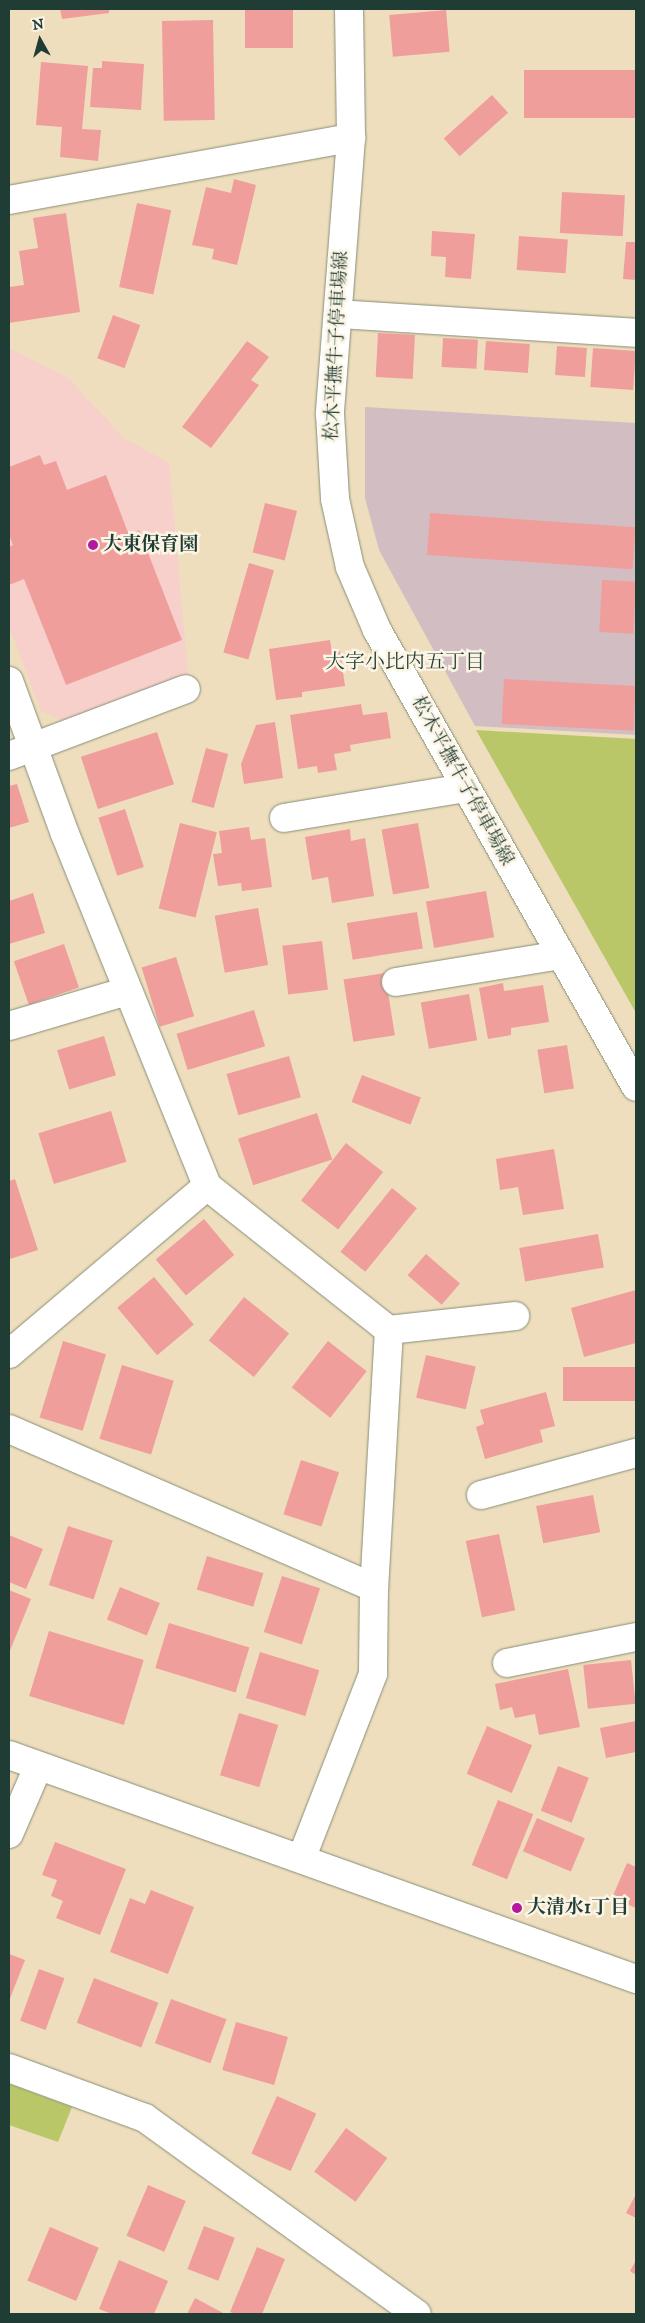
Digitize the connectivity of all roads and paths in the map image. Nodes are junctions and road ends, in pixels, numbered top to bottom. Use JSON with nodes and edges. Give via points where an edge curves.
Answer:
{"nodes":[{"id":1,"x":349,"y":9,"type":"edge"},
{"id":2,"x":351,"y":138,"type":"junction"},
{"id":3,"x":9,"y":200,"type":"edge"},
{"id":4,"x":338,"y":314,"type":"junction"},
{"id":5,"x":636,"y":333,"type":"edge"},
{"id":6,"x":9,"y":681,"type":"edge"},
{"id":7,"x":186,"y":689,"type":"dead end"},
{"id":8,"x":20,"y":752,"type":"edge"},
{"id":9,"x":466,"y":788,"type":"junction"},
{"id":10,"x":284,"y":818,"type":"dead end"},
{"id":11,"x":561,"y":955,"type":"junction"},
{"id":12,"x":396,"y":982,"type":"dead end"},
{"id":13,"x":127,"y":991,"type":"junction"},
{"id":14,"x":9,"y":1026,"type":"edge"},
{"id":15,"x":636,"y":1087,"type":"edge"},
{"id":16,"x":207,"y":1186,"type":"junction"},
{"id":17,"x":515,"y":1316,"type":"dead end"},
{"id":18,"x":389,"y":1330,"type":"junction"},
{"id":19,"x":9,"y":1354,"type":"edge"},
{"id":20,"x":9,"y":1429,"type":"edge"},
{"id":21,"x":636,"y":1453,"type":"edge"},
{"id":22,"x":481,"y":1495,"type":"dead end"},
{"id":23,"x":374,"y":1588,"type":"junction"},
{"id":24,"x":636,"y":1637,"type":"edge"},
{"id":25,"x":507,"y":1663,"type":"dead end"},
{"id":26,"x":9,"y":1754,"type":"edge"},
{"id":27,"x":38,"y":1767,"type":"junction"},
{"id":28,"x":9,"y":1834,"type":"edge"},
{"id":29,"x":302,"y":1857,"type":"junction"},
{"id":30,"x":636,"y":1979,"type":"edge"},
{"id":31,"x":9,"y":2068,"type":"edge"},
{"id":32,"x":417,"y":2314,"type":"edge"}],
"edges":[{"from":1,"to":2,"type":"street","name":"松木平撫牛子停車場線"},
{"from":2,"to":3,"type":"street"},
{"from":2,"to":4,"type":"street","name":"松木平撫牛子停車場線"},
{"from":4,"to":5,"type":"street"},
{"from":4,"to":9,"type":"street","name":"松木平撫牛子停車場線","via":[[330,414],[335,499],[350,567],[377,630]]},
{"from":6,"to":8,"type":"street"},
{"from":7,"to":8,"type":"street"},
{"from":8,"to":13,"type":"street"},
{"from":9,"to":10,"type":"street"},
{"from":9,"to":11,"type":"street","name":"松木平撫牛子停車場線"},
{"from":11,"to":12,"type":"street"},
{"from":11,"to":15,"type":"street","name":"松木平撫牛子停車場線"},
{"from":13,"to":14,"type":"street"},
{"from":13,"to":16,"type":"street"},
{"from":16,"to":18,"type":"street"},
{"from":16,"to":19,"type":"street"},
{"from":17,"to":18,"type":"street"},
{"from":18,"to":23,"type":"street"},
{"from":20,"to":23,"type":"street"},
{"from":21,"to":22,"type":"street"},
{"from":23,"to":29,"type":"street","via":[[373,1674]]},
{"from":24,"to":25,"type":"street"},
{"from":26,"to":27,"type":"street"},
{"from":27,"to":28,"type":"street"},
{"from":27,"to":29,"type":"street"},
{"from":29,"to":30,"type":"street"},
{"from":31,"to":32,"type":"street","via":[[145,2118]]}]}
